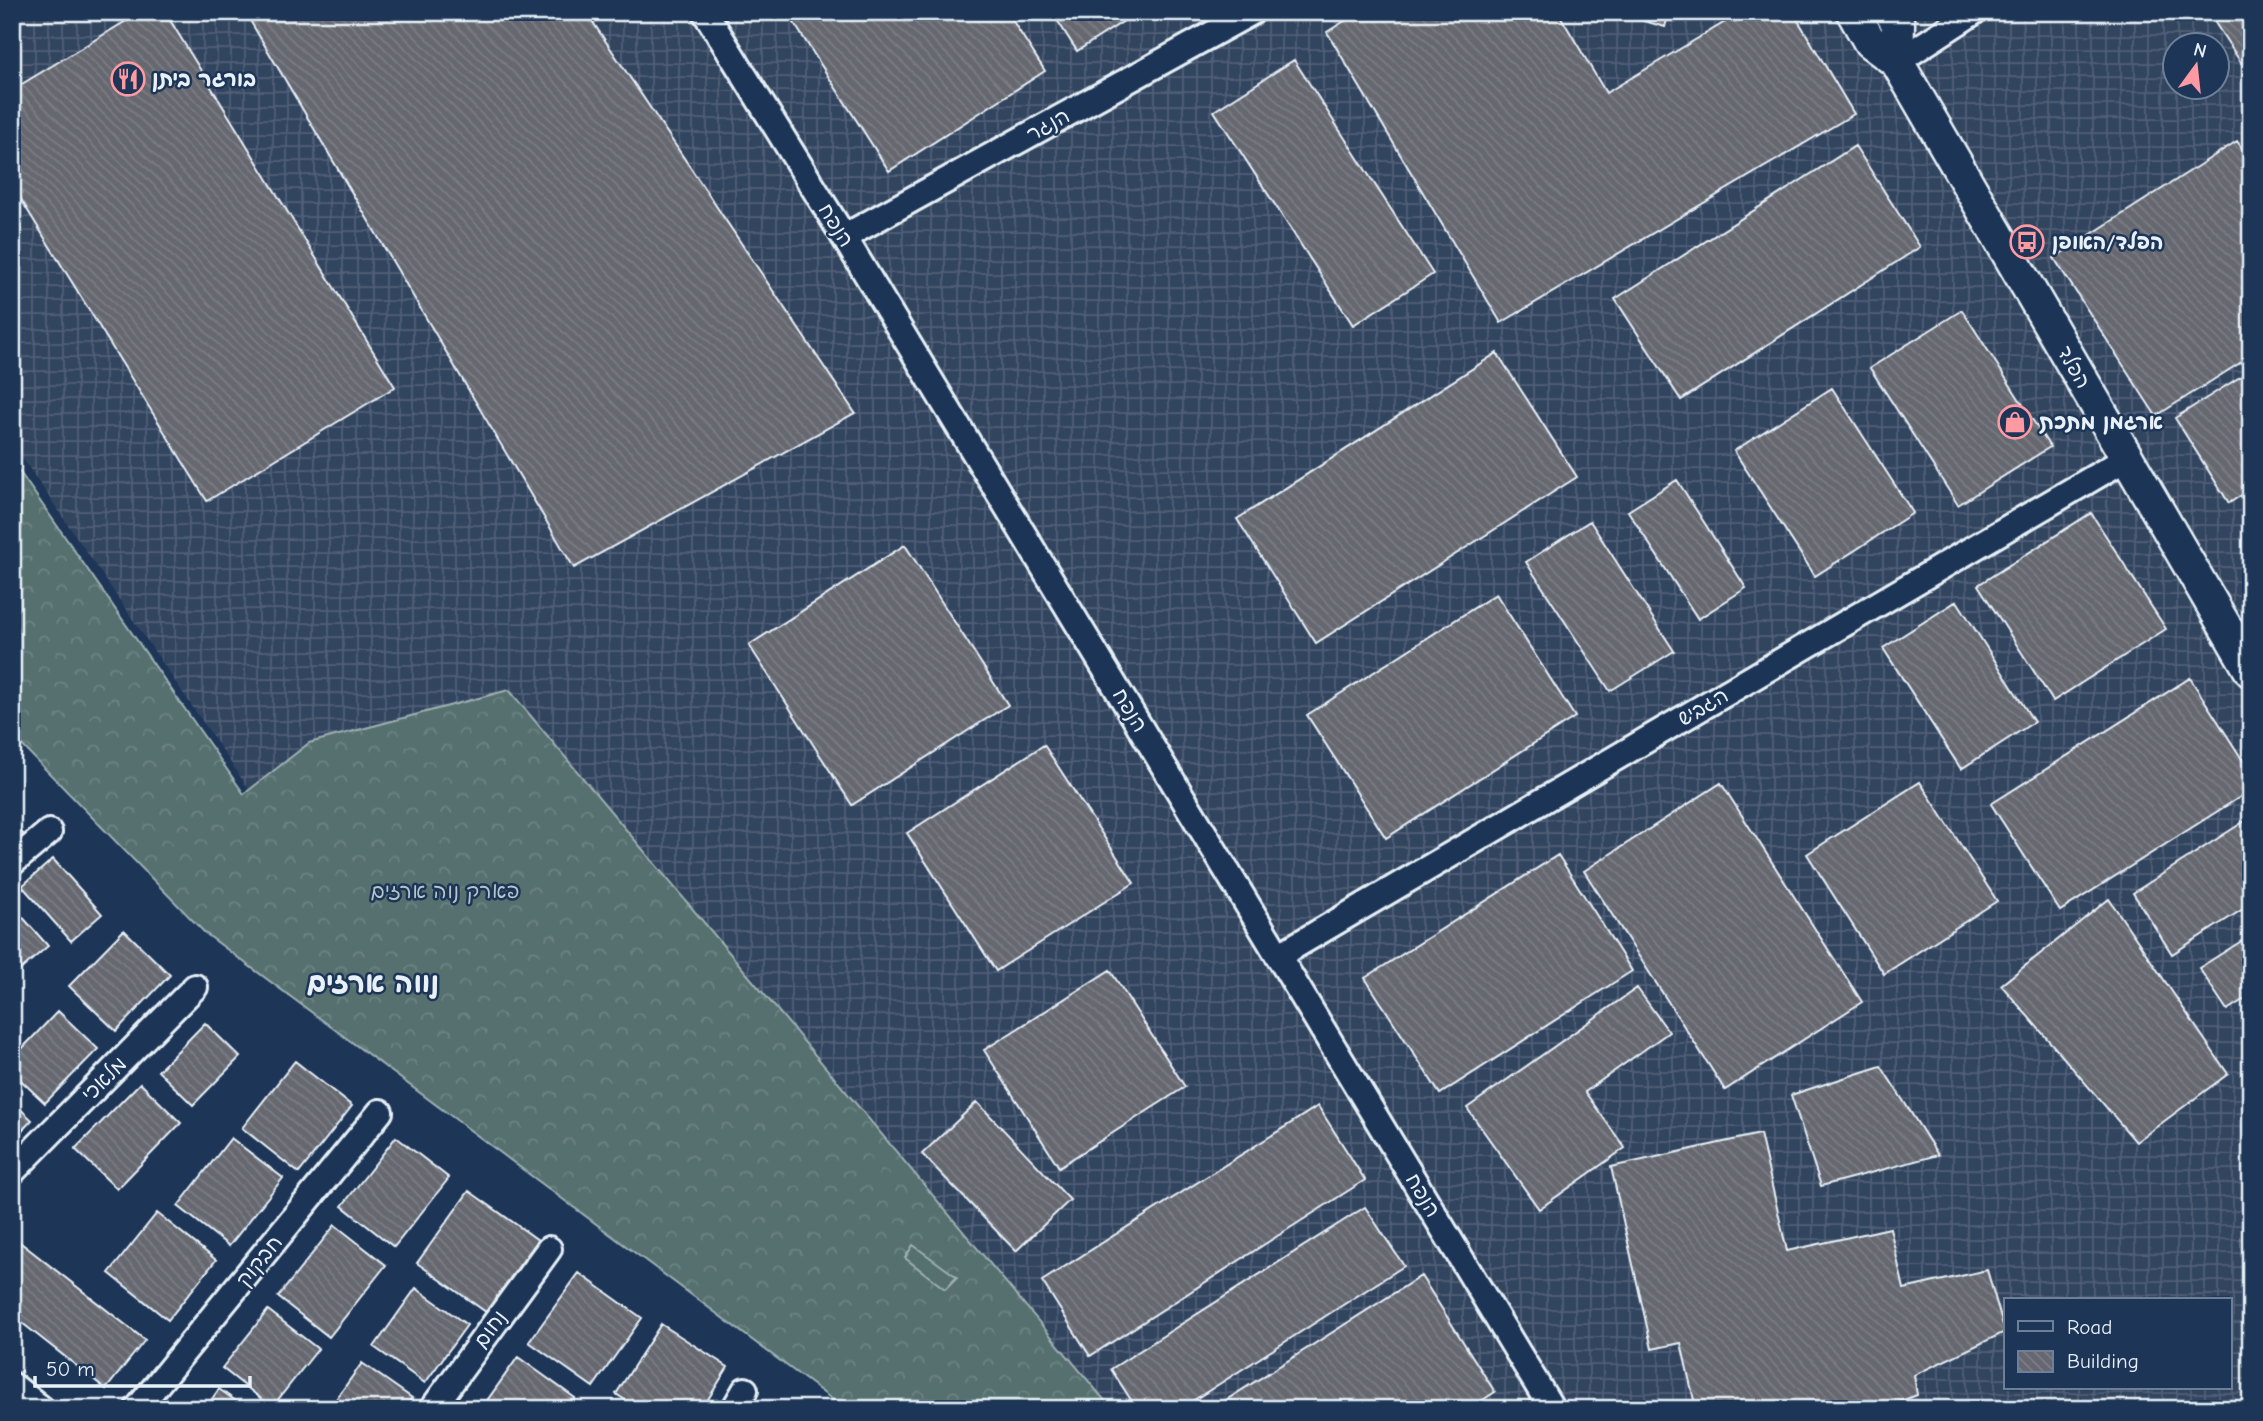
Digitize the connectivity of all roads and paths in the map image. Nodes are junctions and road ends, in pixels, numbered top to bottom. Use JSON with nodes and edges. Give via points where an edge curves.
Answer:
{"nodes":[{"id":1,"x":705,"y":12,"type":"edge"},
{"id":2,"x":1252,"y":12,"type":"edge"},
{"id":3,"x":1853,"y":12,"type":"edge"},
{"id":4,"x":1892,"y":12,"type":"edge"},
{"id":5,"x":1974,"y":12,"type":"edge"},
{"id":6,"x":1897,"y":62,"type":"junction"},
{"id":7,"x":844,"y":237,"type":"junction"},
{"id":8,"x":2127,"y":458,"type":"junction"},
{"id":9,"x":2251,"y":671,"type":"edge"},
{"id":10,"x":49,"y":832,"type":"dead end"},
{"id":11,"x":12,"y":863,"type":"edge"},
{"id":12,"x":1278,"y":956,"type":"junction"},
{"id":13,"x":195,"y":987,"type":"dead end"},
{"id":14,"x":380,"y":1112,"type":"dead end"},
{"id":15,"x":12,"y":1172,"type":"edge"},
{"id":16,"x":549,"y":1249,"type":"dead end"},
{"id":17,"x":12,"y":1385,"type":"edge"},
{"id":18,"x":42,"y":1409,"type":"edge"},
{"id":19,"x":137,"y":1409,"type":"edge"},
{"id":20,"x":432,"y":1409,"type":"edge"},
{"id":21,"x":1552,"y":1409,"type":"edge"}],
"edges":[{"from":1,"to":7,"type":"street","name":"הנפח"},
{"from":2,"to":7,"type":"street","name":"הנגר"},
{"from":3,"to":6,"type":"street","name":"הפלד","via":[[1870,42]]},
{"from":4,"to":6,"type":"street","via":[[1898,24]]},
{"from":5,"to":6,"type":"street"},
{"from":6,"to":8,"type":"street","name":"הפלד"},
{"from":7,"to":12,"type":"street","name":"הנפח"},
{"from":8,"to":9,"type":"street","name":"הפלד"},
{"from":8,"to":12,"type":"street","name":"הגביש"},
{"from":10,"to":11,"type":"street"},
{"from":12,"to":21,"type":"street","name":"הנפח"},
{"from":13,"to":15,"type":"street","name":"מלאכי"},
{"from":14,"to":19,"type":"street","name":"חבקוק"},
{"from":16,"to":20,"type":"street","name":"נחום"},
{"from":17,"to":18,"type":"street"}]}
